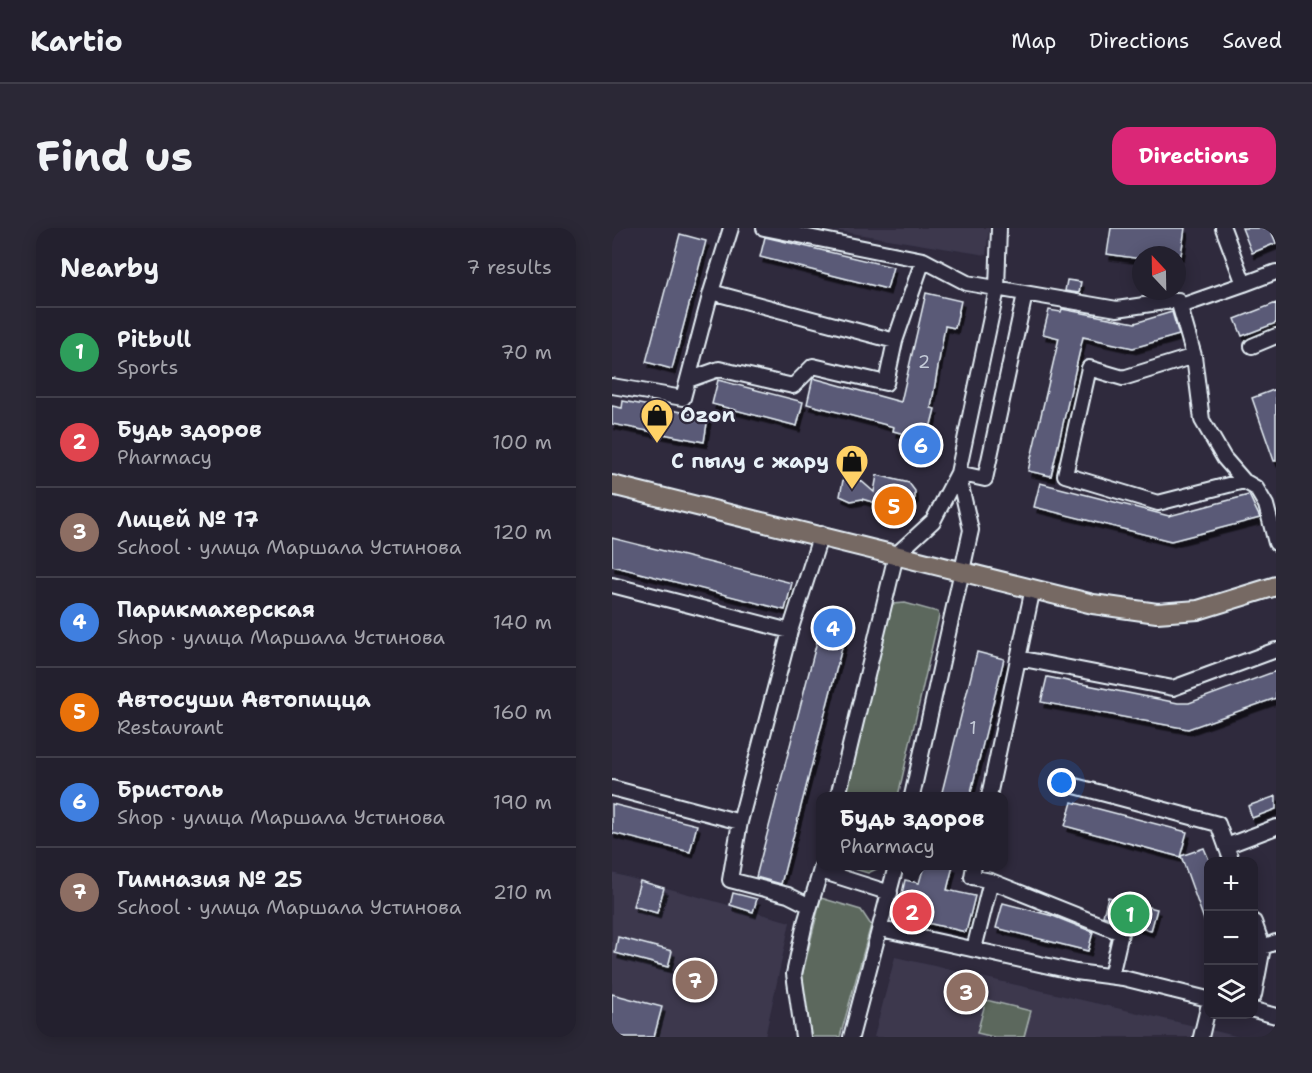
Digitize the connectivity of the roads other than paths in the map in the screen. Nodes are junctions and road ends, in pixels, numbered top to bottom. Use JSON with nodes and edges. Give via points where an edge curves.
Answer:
{"nodes":[{"id":1,"x":731,"y":228,"type":"edge"},
{"id":2,"x":764,"y":228,"type":"edge"},
{"id":3,"x":999,"y":228,"type":"edge"},
{"id":4,"x":1223,"y":228,"type":"edge"},
{"id":5,"x":923,"y":260,"type":"junction"},
{"id":6,"x":1276,"y":272,"type":"edge"},
{"id":7,"x":1244,"y":284,"type":"junction"},
{"id":8,"x":997,"y":289,"type":"junction"},
{"id":9,"x":711,"y":292,"type":"junction"},
{"id":10,"x":1025,"y":294,"type":"junction"},
{"id":11,"x":1181,"y":306,"type":"junction"},
{"id":12,"x":1276,"y":336,"type":"edge"},
{"id":13,"x":895,"y":341,"type":"junction"},
{"id":14,"x":1252,"y":346,"type":"dead end"},
{"id":15,"x":1194,"y":356,"type":"junction"},
{"id":16,"x":688,"y":380,"type":"junction"},
{"id":17,"x":612,"y":386,"type":"edge"},
{"id":18,"x":958,"y":473,"type":"junction"},
{"id":19,"x":1244,"y":482,"type":"junction"},
{"id":20,"x":612,"y":485,"type":"edge"},
{"id":21,"x":1271,"y":504,"type":"edge"},
{"id":22,"x":821,"y":534,"type":"junction"},
{"id":23,"x":1276,"y":543,"type":"edge"},
{"id":24,"x":896,"y":555,"type":"junction"},
{"id":25,"x":962,"y":570,"type":"junction"},
{"id":26,"x":612,"y":585,"type":"edge"},
{"id":27,"x":1276,"y":586,"type":"edge"},
{"id":28,"x":1033,"y":588,"type":"junction"},
{"id":29,"x":790,"y":631,"type":"junction"},
{"id":30,"x":1276,"y":650,"type":"edge"},
{"id":31,"x":1018,"y":658,"type":"junction"},
{"id":32,"x":1076,"y":786,"type":"dead end"},
{"id":33,"x":612,"y":788,"type":"edge"},
{"id":34,"x":839,"y":792,"type":"edge"},
{"id":35,"x":913,"y":792,"type":"edge"},
{"id":36,"x":990,"y":792,"type":"edge"},
{"id":37,"x":740,"y":822,"type":"junction"},
{"id":38,"x":1276,"y":827,"type":"edge"},
{"id":39,"x":1226,"y":846,"type":"junction"},
{"id":40,"x":1230,"y":857,"type":"edge"},
{"id":41,"x":820,"y":870,"type":"edge"},
{"id":42,"x":827,"y":870,"type":"edge"},
{"id":43,"x":895,"y":870,"type":"edge"},
{"id":44,"x":973,"y":870,"type":"edge"},
{"id":45,"x":991,"y":881,"type":"junction"},
{"id":46,"x":890,"y":893,"type":"junction"},
{"id":47,"x":810,"y":906,"type":"junction"},
{"id":48,"x":1258,"y":928,"type":"edge"},
{"id":49,"x":881,"y":929,"type":"junction"},
{"id":50,"x":1269,"y":945,"type":"edge"},
{"id":51,"x":974,"y":949,"type":"junction"},
{"id":52,"x":1111,"y":976,"type":"junction"},
{"id":53,"x":1258,"y":982,"type":"edge"},
{"id":54,"x":1204,"y":998,"type":"edge"},
{"id":55,"x":1258,"y":1011,"type":"edge"},
{"id":56,"x":1276,"y":1016,"type":"edge"},
{"id":57,"x":1206,"y":1019,"type":"edge"},
{"id":58,"x":802,"y":1037,"type":"edge"},
{"id":59,"x":851,"y":1037,"type":"edge"},
{"id":60,"x":1201,"y":1037,"type":"edge"}],
"edges":[{"from":1,"to":9,"type":"street"},
{"from":2,"to":5,"type":"street"},
{"from":3,"to":8,"type":"street"},
{"from":4,"to":7,"type":"street"},
{"from":5,"to":8,"type":"street","via":[[967,283]]},
{"from":5,"to":13,"type":"street"},
{"from":6,"to":7,"type":"street"},
{"from":7,"to":11,"type":"street"},
{"from":8,"to":10,"type":"street"},
{"from":8,"to":18,"type":"street"},
{"from":9,"to":13,"type":"street"},
{"from":9,"to":16,"type":"street"},
{"from":10,"to":11,"type":"street","via":[[1117,309],[1178,300]]},
{"from":10,"to":18,"type":"street","via":[[985,479]]},
{"from":11,"to":15,"type":"street"},
{"from":12,"to":14,"type":"street"},
{"from":13,"to":16,"type":"street","via":[[886,383],[813,366],[793,387],[719,369]]},
{"from":15,"to":19,"type":"street","via":[[1202,420],[1224,458]]},
{"from":15,"to":19,"type":"street","via":[[1123,378],[1089,368],[1065,475],[1158,503]]},
{"from":16,"to":17,"type":"street","via":[[683,398]]},
{"from":18,"to":24,"type":"street","via":[[933,521]]},
{"from":18,"to":25,"type":"street","via":[[971,530]]},
{"from":19,"to":21,"type":"street"},
{"from":20,"to":22,"type":"main road"},
{"from":21,"to":23,"type":"street"},
{"from":22,"to":24,"type":"main road"},
{"from":22,"to":29,"type":"street"},
{"from":24,"to":25,"type":"main road"},
{"from":24,"to":34,"type":"street"},
{"from":25,"to":28,"type":"main road"},
{"from":25,"to":35,"type":"street"},
{"from":26,"to":29,"type":"street"},
{"from":27,"to":28,"type":"main road","via":[[1197,610],[1157,613],[1093,604]]},
{"from":28,"to":31,"type":"street"},
{"from":29,"to":37,"type":"street"},
{"from":30,"to":31,"type":"street","via":[[1173,688]]},
{"from":31,"to":36,"type":"street"},
{"from":32,"to":39,"type":"street","via":[[1218,824]]},
{"from":33,"to":37,"type":"street"},
{"from":37,"to":47,"type":"street","via":[[730,880],[788,895]]},
{"from":38,"to":39,"type":"street"},
{"from":39,"to":40,"type":"street"},
{"from":41,"to":47,"type":"street"},
{"from":42,"to":46,"type":"street"},
{"from":43,"to":46,"type":"street"},
{"from":44,"to":45,"type":"street","via":[[972,877]]},
{"from":45,"to":51,"type":"street"},
{"from":45,"to":52,"type":"street","via":[[1121,933]]},
{"from":46,"to":49,"type":"street"},
{"from":47,"to":58,"type":"street","via":[[795,974]]},
{"from":48,"to":50,"type":"street"},
{"from":49,"to":51,"type":"street"},
{"from":49,"to":59,"type":"street"},
{"from":50,"to":53,"type":"street"},
{"from":51,"to":52,"type":"street"},
{"from":52,"to":54,"type":"street"},
{"from":55,"to":56,"type":"street"},
{"from":57,"to":60,"type":"street"}]}
